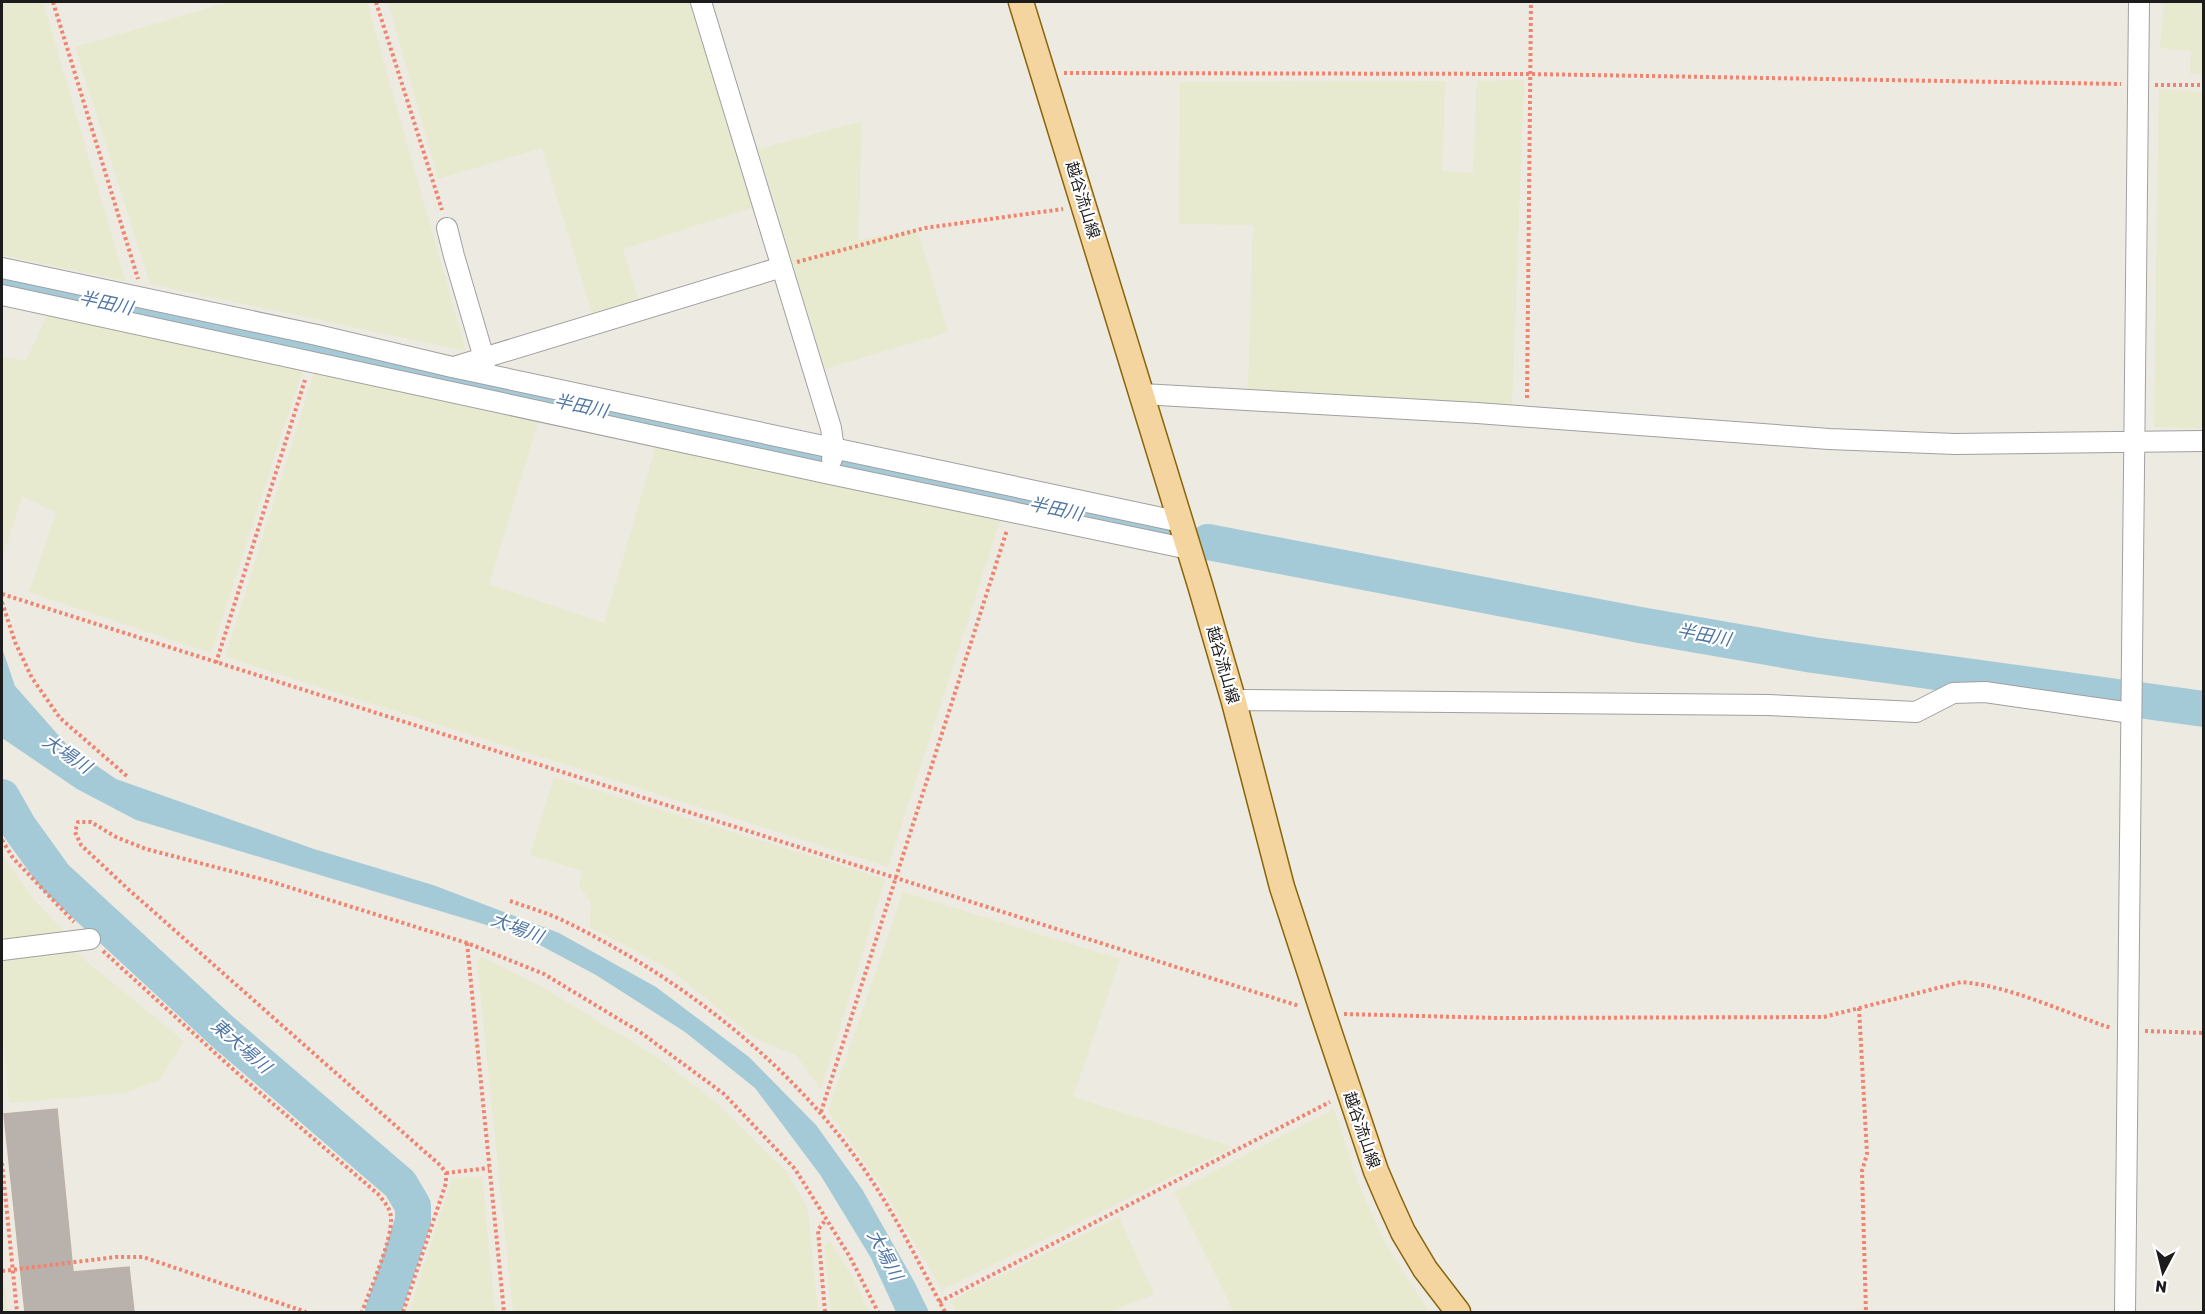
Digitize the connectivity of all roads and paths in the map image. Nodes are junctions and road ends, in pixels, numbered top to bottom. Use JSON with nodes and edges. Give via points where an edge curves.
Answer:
{"nodes":[{"id":1,"x":53,"y":2,"type":"edge"},
{"id":2,"x":376,"y":2,"type":"edge"},
{"id":3,"x":701,"y":2,"type":"edge"},
{"id":4,"x":1021,"y":2,"type":"edge"},
{"id":5,"x":1531,"y":2,"type":"edge"},
{"id":6,"x":2139,"y":2,"type":"edge"},
{"id":7,"x":1530,"y":74,"type":"junction"},
{"id":8,"x":1045,"y":75,"type":"junction"},
{"id":9,"x":2139,"y":85,"type":"junction"},
{"id":10,"x":2204,"y":86,"type":"edge"},
{"id":11,"x":1084,"y":206,"type":"junction"},
{"id":12,"x":447,"y":228,"type":"joint"},
{"id":13,"x":782,"y":267,"type":"junction"},
{"id":14,"x":2,"y":268,"type":"edge"},
{"id":15,"x":2,"y":295,"type":"edge"},
{"id":16,"x":141,"y":297,"type":"junction"},
{"id":17,"x":311,"y":361,"type":"junction"},
{"id":18,"x":489,"y":379,"type":"junction"},
{"id":19,"x":1142,"y":394,"type":"junction"},
{"id":20,"x":1527,"y":416,"type":"junction"},
{"id":21,"x":2135,"y":441,"type":"junction"},
{"id":22,"x":2204,"y":441,"type":"edge"},
{"id":23,"x":832,"y":461,"type":"junction"},
{"id":24,"x":1012,"y":512,"type":"junction"},
{"id":25,"x":1181,"y":522,"type":"junction"},
{"id":26,"x":1189,"y":549,"type":"junction"},
{"id":27,"x":2,"y":594,"type":"edge"},
{"id":28,"x":2,"y":602,"type":"edge"},
{"id":29,"x":216,"y":663,"type":"junction"},
{"id":30,"x":1234,"y":702,"type":"junction"},
{"id":31,"x":2131,"y":704,"type":"junction"},
{"id":32,"x":128,"y":777,"type":"dead end"},
{"id":33,"x":2,"y":840,"type":"edge"},
{"id":34,"x":897,"y":877,"type":"junction"},
{"id":35,"x":510,"y":901,"type":"dead end"},
{"id":36,"x":90,"y":939,"type":"junction"},
{"id":37,"x":467,"y":943,"type":"junction"},
{"id":38,"x":2,"y":950,"type":"edge"},
{"id":39,"x":1860,"y":1008,"type":"junction"},
{"id":40,"x":1323,"y":1013,"type":"junction"},
{"id":41,"x":2129,"y":1030,"type":"junction"},
{"id":42,"x":2204,"y":1032,"type":"edge"},
{"id":43,"x":1350,"y":1092,"type":"junction"},
{"id":44,"x":821,"y":1112,"type":"junction"},
{"id":45,"x":2,"y":1163,"type":"edge"},
{"id":46,"x":489,"y":1168,"type":"junction"},
{"id":47,"x":446,"y":1173,"type":"junction"},
{"id":48,"x":826,"y":1219,"type":"junction"},
{"id":49,"x":12,"y":1269,"type":"junction"},
{"id":50,"x":2,"y":1270,"type":"edge"},
{"id":51,"x":939,"y":1302,"type":"junction"},
{"id":52,"x":17,"y":1312,"type":"edge"},
{"id":53,"x":306,"y":1312,"type":"edge"},
{"id":54,"x":362,"y":1312,"type":"edge"},
{"id":55,"x":403,"y":1312,"type":"edge"},
{"id":56,"x":504,"y":1312,"type":"edge"},
{"id":57,"x":825,"y":1312,"type":"edge"},
{"id":58,"x":878,"y":1312,"type":"edge"},
{"id":59,"x":945,"y":1312,"type":"edge"},
{"id":60,"x":1458,"y":1312,"type":"edge"},
{"id":61,"x":1866,"y":1312,"type":"edge"},
{"id":62,"x":2125,"y":1312,"type":"edge"}],
"edges":[{"from":1,"to":16,"type":"path","via":[[142,289]]},
{"from":2,"to":12,"type":"path"},
{"from":3,"to":13,"type":"street"},
{"from":4,"to":8,"type":"main road","name":"越谷流山線"},
{"from":5,"to":7,"type":"path"},
{"from":6,"to":9,"type":"street"},
{"from":7,"to":8,"type":"path"},
{"from":7,"to":9,"type":"path"},
{"from":7,"to":20,"type":"path"},
{"from":8,"to":11,"type":"main road","name":"越谷流山線"},
{"from":9,"to":10,"type":"path"},
{"from":9,"to":21,"type":"street"},
{"from":11,"to":13,"type":"path","via":[[925,228]]},
{"from":11,"to":19,"type":"main road","name":"越谷流山線"},
{"from":12,"to":18,"type":"street"},
{"from":13,"to":18,"type":"street"},
{"from":13,"to":23,"type":"street","via":[[831,428]]},
{"from":14,"to":16,"type":"street"},
{"from":15,"to":17,"type":"street"},
{"from":16,"to":18,"type":"street","via":[[453,367]]},
{"from":17,"to":18,"type":"street"},
{"from":17,"to":29,"type":"path"},
{"from":18,"to":23,"type":"street"},
{"from":19,"to":20,"type":"street"},
{"from":19,"to":25,"type":"main road","name":"越谷流山線"},
{"from":20,"to":21,"type":"street","via":[[1828,439],[1955,444]]},
{"from":21,"to":22,"type":"street"},
{"from":21,"to":31,"type":"street"},
{"from":23,"to":24,"type":"street"},
{"from":23,"to":25,"type":"street"},
{"from":24,"to":26,"type":"street"},
{"from":24,"to":34,"type":"path"},
{"from":25,"to":26,"type":"main road","name":"越谷流山線"},
{"from":26,"to":30,"type":"main road","name":"越谷流山線"},
{"from":27,"to":29,"type":"path"},
{"from":28,"to":32,"type":"path","via":[[32,678],[60,718]]},
{"from":29,"to":34,"type":"path"},
{"from":30,"to":31,"type":"street","via":[[1768,705],[1916,712],[1953,693],[1985,692]]},
{"from":30,"to":40,"type":"main road","name":"越谷流山線","via":[[1282,887]]},
{"from":31,"to":41,"type":"street"},
{"from":33,"to":36,"type":"path","via":[[13,858]]},
{"from":34,"to":40,"type":"path"},
{"from":34,"to":44,"type":"path"},
{"from":35,"to":44,"type":"path","via":[[623,952],[693,996]]},
{"from":36,"to":38,"type":"street"},
{"from":36,"to":54,"type":"path","via":[[388,1206],[388,1237]]},
{"from":37,"to":46,"type":"path"},
{"from":37,"to":47,"type":"path","via":[[269,881],[146,849],[91,822],[78,822],[75,832],[81,845],[112,874]]},
{"from":37,"to":48,"type":"path","via":[[544,974],[640,1032],[724,1094],[795,1169]]},
{"from":39,"to":40,"type":"path","via":[[1824,1017],[1795,1018]]},
{"from":39,"to":41,"type":"path","via":[[1961,982],[2000,989],[2114,1029]]},
{"from":39,"to":61,"type":"path","via":[[1867,1154],[1862,1170]]},
{"from":40,"to":43,"type":"main road","name":"越谷流山線"},
{"from":41,"to":42,"type":"path"},
{"from":41,"to":62,"type":"street"},
{"from":43,"to":51,"type":"path"},
{"from":43,"to":60,"type":"main road","name":"越谷流山線","via":[[1376,1171],[1403,1232]]},
{"from":44,"to":51,"type":"path","via":[[891,1212]]},
{"from":45,"to":49,"type":"path"},
{"from":46,"to":47,"type":"path"},
{"from":46,"to":56,"type":"path"},
{"from":47,"to":55,"type":"path"},
{"from":48,"to":57,"type":"path","via":[[818,1230]]},
{"from":48,"to":58,"type":"path"},
{"from":49,"to":50,"type":"path"},
{"from":49,"to":52,"type":"path"},
{"from":49,"to":53,"type":"path","via":[[143,1257]]},
{"from":51,"to":59,"type":"path"}]}
